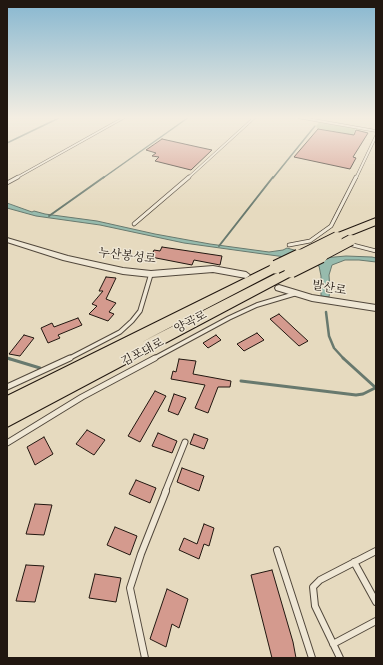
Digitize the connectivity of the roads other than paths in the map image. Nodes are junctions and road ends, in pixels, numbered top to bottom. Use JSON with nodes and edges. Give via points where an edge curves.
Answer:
{"nodes":[{"id":1,"x":70,"y":148,"type":"edge"},
{"id":2,"x":221,"y":148,"type":"edge"},
{"id":3,"x":370,"y":148,"type":"edge"},
{"id":4,"x":7,"y":183,"type":"edge"},
{"id":5,"x":376,"y":221,"type":"edge"},
{"id":6,"x":134,"y":224,"type":"dead end"},
{"id":7,"x":376,"y":229,"type":"edge"},
{"id":8,"x":321,"y":234,"type":"junction"},
{"id":9,"x":7,"y":240,"type":"edge"},
{"id":10,"x":289,"y":245,"type":"dead end"},
{"id":11,"x":376,"y":251,"type":"edge"},
{"id":12,"x":151,"y":274,"type":"junction"},
{"id":13,"x":246,"y":275,"type":"dead end"},
{"id":14,"x":279,"y":288,"type":"dead end"},
{"id":15,"x":294,"y":294,"type":"junction"},
{"id":16,"x":376,"y":308,"type":"edge"},
{"id":17,"x":88,"y":362,"type":"junction"},
{"id":18,"x":7,"y":387,"type":"edge"},
{"id":19,"x":70,"y":387,"type":"junction"},
{"id":20,"x":7,"y":399,"type":"edge"},
{"id":21,"x":7,"y":404,"type":"edge"},
{"id":22,"x":7,"y":419,"type":"edge"},
{"id":23,"x":7,"y":423,"type":"edge"},
{"id":24,"x":185,"y":442,"type":"dead end"},
{"id":25,"x":7,"y":443,"type":"edge"},
{"id":26,"x":277,"y":550,"type":"dead end"},
{"id":27,"x":376,"y":551,"type":"edge"},
{"id":28,"x":354,"y":562,"type":"junction"},
{"id":29,"x":376,"y":602,"type":"edge"},
{"id":30,"x":376,"y":621,"type":"edge"},
{"id":31,"x":333,"y":644,"type":"junction"},
{"id":32,"x":145,"y":658,"type":"edge"},
{"id":33,"x":312,"y":658,"type":"edge"},
{"id":34,"x":340,"y":658,"type":"edge"}],
"edges":[{"from":1,"to":4,"type":"lane"},
{"from":2,"to":6,"type":"lane"},
{"from":3,"to":8,"type":"lane","via":[[336,220]]},
{"from":5,"to":17,"type":"highway","name":"양곡로","bridge":true,"via":[[337,237]]},
{"from":7,"to":19,"type":"highway","name":"양곡로","bridge":true,"via":[[350,240]]},
{"from":8,"to":10,"type":"lane","via":[[304,243]]},
{"from":8,"to":11,"type":"lane"},
{"from":9,"to":12,"type":"street","name":"누산봉성로","via":[[88,264]]},
{"from":12,"to":13,"type":"street","name":"누산봉성로","via":[[213,269]]},
{"from":12,"to":18,"type":"lane","via":[[140,311],[120,332]]},
{"from":14,"to":15,"type":"street","name":"발산로"},
{"from":15,"to":16,"type":"street","name":"발산로"},
{"from":15,"to":25,"type":"lane","name":"김포대로","via":[[257,305],[229,318],[82,397]]},
{"from":17,"to":20,"type":"highway"},
{"from":17,"to":21,"type":"highway","name":"양곡로"},
{"from":19,"to":22,"type":"highway","name":"양곡로"},
{"from":19,"to":23,"type":"highway"},
{"from":24,"to":32,"type":"lane","via":[[130,588]]},
{"from":26,"to":33,"type":"lane"},
{"from":27,"to":28,"type":"lane"},
{"from":28,"to":29,"type":"lane"},
{"from":28,"to":31,"type":"lane","via":[[320,580],[313,587],[315,606]]},
{"from":30,"to":31,"type":"lane"},
{"from":31,"to":34,"type":"lane"}]}
